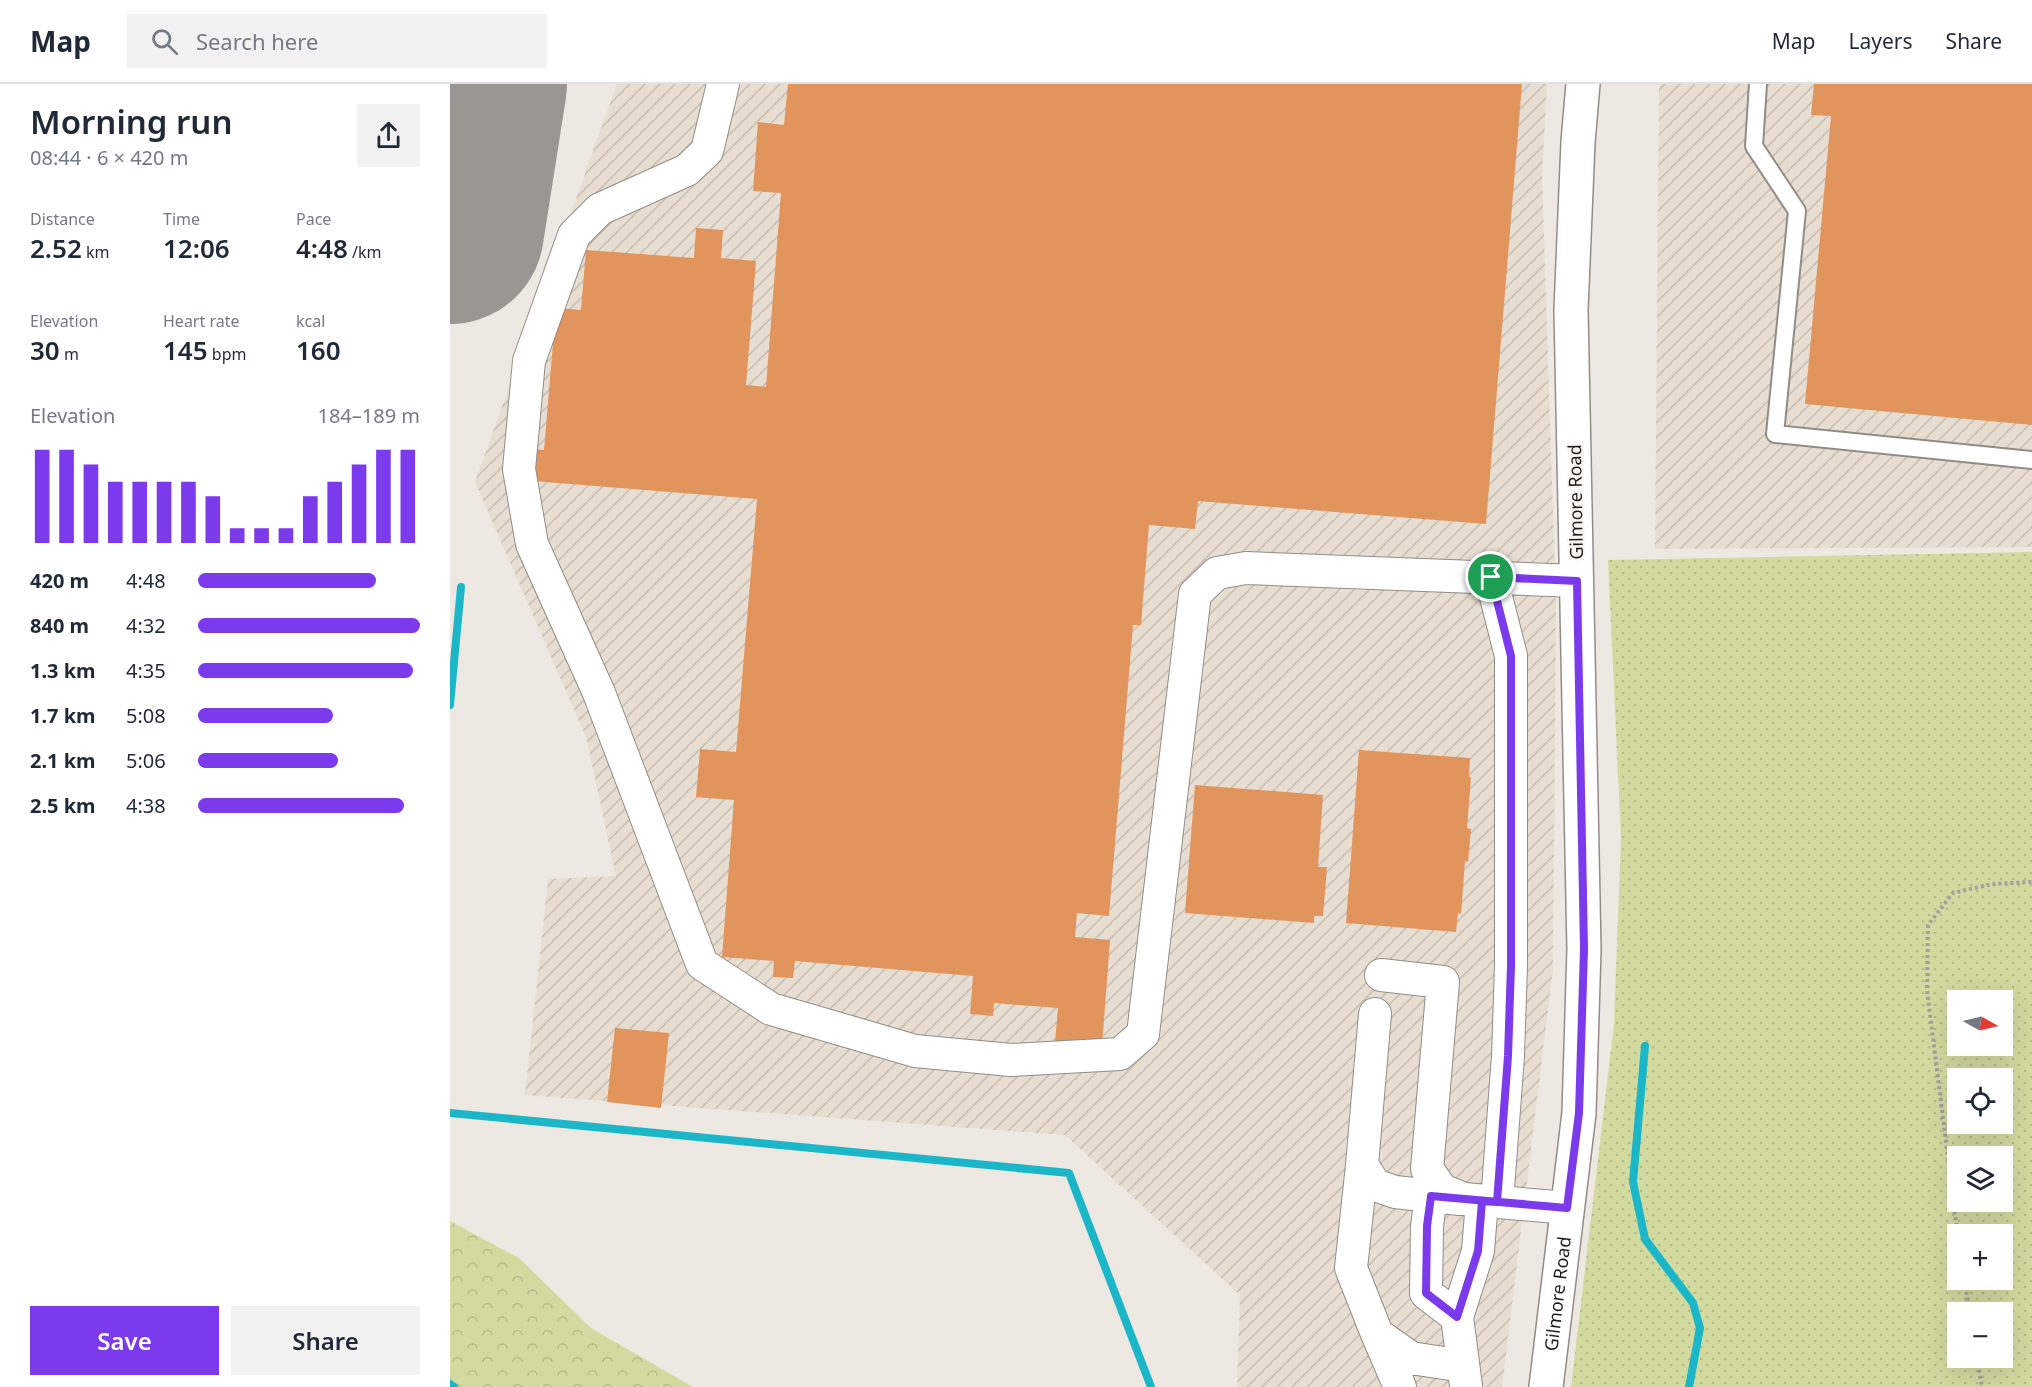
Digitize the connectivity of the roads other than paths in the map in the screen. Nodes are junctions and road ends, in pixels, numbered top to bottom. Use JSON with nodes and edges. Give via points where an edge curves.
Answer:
{"nodes":[{"id":1,"x":723,"y":84,"type":"edge"},
{"id":2,"x":1583,"y":84,"type":"edge"},
{"id":3,"x":1758,"y":84,"type":"edge"},
{"id":4,"x":2032,"y":460,"type":"edge"},
{"id":5,"x":1491,"y":577,"type":"junction"},
{"id":6,"x":1577,"y":581,"type":"junction"},
{"id":7,"x":1381,"y":975,"type":"dead end"},
{"id":8,"x":1375,"y":1014,"type":"dead end"},
{"id":9,"x":1362,"y":1165,"type":"junction"},
{"id":10,"x":1431,"y":1196,"type":"junction"},
{"id":11,"x":1481,"y":1201,"type":"junction"},
{"id":12,"x":1567,"y":1208,"type":"junction"},
{"id":13,"x":1457,"y":1317,"type":"junction"},
{"id":14,"x":1377,"y":1334,"type":"junction"},
{"id":15,"x":1465,"y":1376,"type":"edge"},
{"id":16,"x":1400,"y":1387,"type":"edge"},
{"id":17,"x":1546,"y":1387,"type":"edge"}],
"edges":[{"from":1,"to":5,"type":"street","via":[[707,151],[687,170],[600,209],[574,235],[529,361],[519,469],[532,543],[599,693],[702,964],[771,1009],[915,1051],[1011,1060],[1120,1054],[1143,1034],[1195,594],[1217,573],[1246,568]]},
{"from":2,"to":6,"type":"main road","name":"Gilmore Road","via":[[1571,310]]},
{"from":3,"to":4,"type":"lane","via":[[1754,146],[1797,211],[1775,434]]},
{"from":5,"to":6,"type":"street"},
{"from":5,"to":11,"type":"street","via":[[1511,656],[1511,965],[1508,1056]]},
{"from":6,"to":12,"type":"main road","name":"Gilmore Road","via":[[1584,949],[1579,1113]]},
{"from":7,"to":11,"type":"street","via":[[1443,982],[1427,1169],[1442,1190]]},
{"from":8,"to":9,"type":"street"},
{"from":9,"to":10,"type":"street","via":[[1375,1185],[1395,1192]]},
{"from":9,"to":14,"type":"street","via":[[1351,1268]]},
{"from":10,"to":11,"type":"street"},
{"from":10,"to":13,"type":"street","via":[[1426,1293]]},
{"from":11,"to":12,"type":"street"},
{"from":11,"to":13,"type":"street","via":[[1478,1251]]},
{"from":12,"to":17,"type":"main road","name":"Gilmore Road"},
{"from":13,"to":15,"type":"street"},
{"from":14,"to":15,"type":"street","via":[[1411,1358]]},
{"from":14,"to":16,"type":"street"}]}
